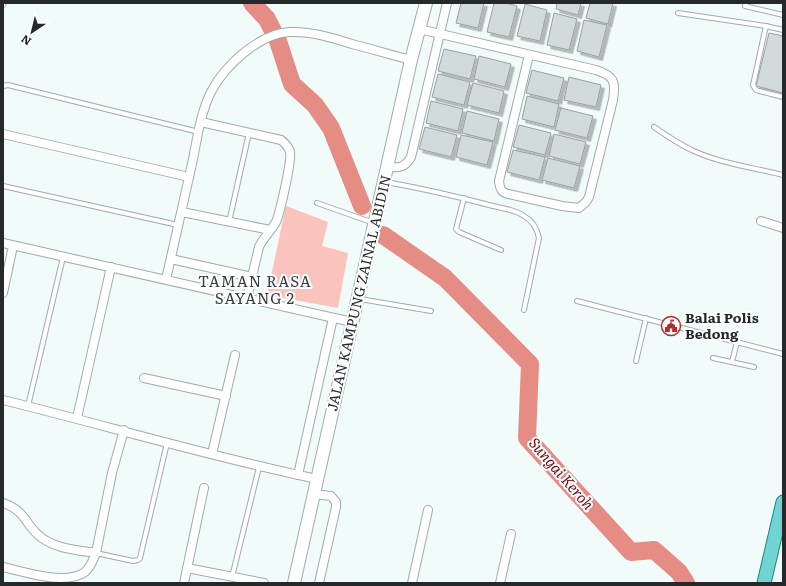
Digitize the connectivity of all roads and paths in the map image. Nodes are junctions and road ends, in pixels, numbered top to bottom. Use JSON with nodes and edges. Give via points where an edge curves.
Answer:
{"nodes":[{"id":1,"x":426,"y":3,"type":"edge"},
{"id":2,"x":447,"y":3,"type":"edge"},
{"id":3,"x":746,"y":3,"type":"edge"},
{"id":4,"x":678,"y":12,"type":"dead end"},
{"id":5,"x":783,"y":15,"type":"edge"},
{"id":6,"x":766,"y":26,"type":"junction"},
{"id":7,"x":419,"y":29,"type":"junction"},
{"id":8,"x":783,"y":30,"type":"edge"},
{"id":9,"x":440,"y":34,"type":"junction"},
{"id":10,"x":529,"y":55,"type":"junction"},
{"id":11,"x":410,"y":60,"type":"junction"},
{"id":12,"x":3,"y":86,"type":"edge"},
{"id":13,"x":783,"y":97,"type":"edge"},
{"id":14,"x":201,"y":122,"type":"junction"},
{"id":15,"x":654,"y":127,"type":"dead end"},
{"id":16,"x":199,"y":132,"type":"junction"},
{"id":17,"x":249,"y":133,"type":"junction"},
{"id":18,"x":3,"y":134,"type":"edge"},
{"id":19,"x":387,"y":166,"type":"junction"},
{"id":20,"x":783,"y":175,"type":"edge"},
{"id":21,"x":189,"y":178,"type":"junction"},
{"id":22,"x":384,"y":181,"type":"junction"},
{"id":23,"x":3,"y":186,"type":"edge"},
{"id":24,"x":464,"y":198,"type":"junction"},
{"id":25,"x":317,"y":203,"type":"dead end"},
{"id":26,"x":182,"y":212,"type":"junction"},
{"id":27,"x":761,"y":221,"type":"dead end"},
{"id":28,"x":229,"y":222,"type":"junction"},
{"id":29,"x":374,"y":223,"type":"junction"},
{"id":30,"x":178,"y":226,"type":"junction"},
{"id":31,"x":783,"y":228,"type":"edge"},
{"id":32,"x":270,"y":230,"type":"junction"},
{"id":33,"x":3,"y":243,"type":"edge"},
{"id":34,"x":13,"y":246,"type":"junction"},
{"id":35,"x":501,"y":250,"type":"dead end"},
{"id":36,"x":63,"y":257,"type":"junction"},
{"id":37,"x":171,"y":259,"type":"junction"},
{"id":38,"x":111,"y":267,"type":"junction"},
{"id":39,"x":252,"y":277,"type":"junction"},
{"id":40,"x":166,"y":279,"type":"junction"},
{"id":41,"x":3,"y":293,"type":"edge"},
{"id":42,"x":247,"y":298,"type":"junction"},
{"id":43,"x":357,"y":299,"type":"junction"},
{"id":44,"x":577,"y":301,"type":"dead end"},
{"id":45,"x":524,"y":310,"type":"dead end"},
{"id":46,"x":431,"y":311,"type":"dead end"},
{"id":47,"x":334,"y":318,"type":"junction"},
{"id":48,"x":646,"y":318,"type":"junction"},
{"id":49,"x":352,"y":322,"type":"junction"},
{"id":50,"x":737,"y":342,"type":"junction"},
{"id":51,"x":783,"y":354,"type":"edge"},
{"id":52,"x":235,"y":355,"type":"dead end"},
{"id":53,"x":713,"y":358,"type":"dead end"},
{"id":54,"x":636,"y":361,"type":"dead end"},
{"id":55,"x":732,"y":362,"type":"junction"},
{"id":56,"x":754,"y":367,"type":"dead end"},
{"id":57,"x":144,"y":378,"type":"dead end"},
{"id":58,"x":226,"y":396,"type":"junction"},
{"id":59,"x":3,"y":400,"type":"edge"},
{"id":60,"x":28,"y":406,"type":"junction"},
{"id":61,"x":78,"y":418,"type":"junction"},
{"id":62,"x":124,"y":430,"type":"junction"},
{"id":63,"x":167,"y":443,"type":"junction"},
{"id":64,"x":212,"y":454,"type":"junction"},
{"id":65,"x":259,"y":467,"type":"junction"},
{"id":66,"x":298,"y":475,"type":"junction"},
{"id":67,"x":317,"y":480,"type":"junction"},
{"id":68,"x":204,"y":488,"type":"dead end"},
{"id":69,"x":314,"y":494,"type":"junction"},
{"id":70,"x":783,"y":502,"type":"edge"},
{"id":71,"x":3,"y":504,"type":"edge"},
{"id":72,"x":428,"y":510,"type":"dead end"},
{"id":73,"x":780,"y":528,"type":"edge"},
{"id":74,"x":511,"y":534,"type":"dead end"},
{"id":75,"x":96,"y":553,"type":"junction"},
{"id":76,"x":3,"y":567,"type":"edge"},
{"id":77,"x":187,"y":568,"type":"junction"},
{"id":78,"x":232,"y":577,"type":"junction"},
{"id":79,"x":184,"y":583,"type":"edge"},
{"id":80,"x":264,"y":583,"type":"edge"},
{"id":81,"x":294,"y":583,"type":"edge"},
{"id":82,"x":319,"y":583,"type":"edge"},
{"id":83,"x":412,"y":583,"type":"edge"},
{"id":84,"x":500,"y":583,"type":"edge"},
{"id":85,"x":764,"y":583,"type":"edge"}],
"edges":[{"from":1,"to":7,"type":"street","name":"JALAN KAMPUNG ZAINAL ABIDIN"},
{"from":2,"to":9,"type":"street"},
{"from":3,"to":5,"type":"lane","via":[[745,6]]},
{"from":4,"to":6,"type":"lane"},
{"from":6,"to":8,"type":"lane"},
{"from":6,"to":13,"type":"lane","via":[[753,85],[759,91]]},
{"from":7,"to":9,"type":"street"},
{"from":7,"to":11,"type":"street","name":"JALAN KAMPUNG ZAINAL ABIDIN"},
{"from":9,"to":10,"type":"street"},
{"from":9,"to":19,"type":"street","via":[[411,157],[404,166]]},
{"from":10,"to":10,"type":"street","via":[[499,181],[500,188],[508,194],[579,208],[589,197],[613,100],[613,80],[608,74],[596,70]]},
{"from":11,"to":14,"type":"street","via":[[325,36],[290,32],[280,34],[242,54],[223,72],[210,93]]},
{"from":11,"to":19,"type":"street","name":"JALAN KAMPUNG ZAINAL ABIDIN"},
{"from":12,"to":16,"type":"lane","via":[[8,85]]},
{"from":14,"to":16,"type":"street"},
{"from":14,"to":17,"type":"street"},
{"from":15,"to":20,"type":"lane","via":[[694,151],[712,158]]},
{"from":16,"to":21,"type":"street"},
{"from":17,"to":28,"type":"lane"},
{"from":17,"to":32,"type":"street","via":[[282,140],[290,150],[290,162],[278,216]]},
{"from":18,"to":21,"type":"street"},
{"from":19,"to":22,"type":"street","name":"JALAN KAMPUNG ZAINAL ABIDIN"},
{"from":21,"to":26,"type":"street"},
{"from":22,"to":24,"type":"lane"},
{"from":22,"to":29,"type":"street","name":"JALAN KAMPUNG ZAINAL ABIDIN"},
{"from":23,"to":30,"type":"lane"},
{"from":24,"to":35,"type":"lane","via":[[456,229]]},
{"from":24,"to":45,"type":"lane","via":[[515,211],[530,220],[537,228],[539,238]]},
{"from":25,"to":29,"type":"lane"},
{"from":26,"to":28,"type":"street"},
{"from":26,"to":30,"type":"street"},
{"from":27,"to":31,"type":"street"},
{"from":28,"to":32,"type":"street"},
{"from":29,"to":43,"type":"street","name":"JALAN KAMPUNG ZAINAL ABIDIN"},
{"from":30,"to":37,"type":"street"},
{"from":32,"to":39,"type":"street","via":[[259,247]]},
{"from":33,"to":34,"type":"street"},
{"from":34,"to":36,"type":"street"},
{"from":34,"to":41,"type":"street"},
{"from":36,"to":38,"type":"street"},
{"from":36,"to":60,"type":"lane"},
{"from":37,"to":39,"type":"street"},
{"from":37,"to":40,"type":"street"},
{"from":38,"to":40,"type":"street"},
{"from":38,"to":61,"type":"street"},
{"from":39,"to":42,"type":"street"},
{"from":40,"to":42,"type":"street"},
{"from":42,"to":47,"type":"street"},
{"from":43,"to":46,"type":"lane"},
{"from":43,"to":49,"type":"street","name":"JALAN KAMPUNG ZAINAL ABIDIN"},
{"from":44,"to":48,"type":"lane"},
{"from":47,"to":49,"type":"street"},
{"from":47,"to":66,"type":"street"},
{"from":48,"to":50,"type":"lane"},
{"from":48,"to":54,"type":"lane"},
{"from":49,"to":67,"type":"street","name":"JALAN KAMPUNG ZAINAL ABIDIN"},
{"from":50,"to":51,"type":"lane"},
{"from":50,"to":55,"type":"lane"},
{"from":52,"to":58,"type":"street"},
{"from":53,"to":55,"type":"lane"},
{"from":55,"to":56,"type":"lane"},
{"from":57,"to":58,"type":"street"},
{"from":58,"to":64,"type":"street"},
{"from":59,"to":60,"type":"street"},
{"from":60,"to":61,"type":"street"},
{"from":61,"to":62,"type":"street"},
{"from":62,"to":63,"type":"street"},
{"from":62,"to":75,"type":"street","via":[[112,473]]},
{"from":63,"to":64,"type":"street"},
{"from":63,"to":75,"type":"lane","via":[[140,558],[133,560]]},
{"from":64,"to":65,"type":"street"},
{"from":65,"to":66,"type":"street"},
{"from":65,"to":78,"type":"lane"},
{"from":66,"to":67,"type":"street"},
{"from":67,"to":69,"type":"street","name":"JALAN KAMPUNG ZAINAL ABIDIN"},
{"from":68,"to":77,"type":"street"},
{"from":69,"to":81,"type":"street","name":"JALAN KAMPUNG ZAINAL ABIDIN"},
{"from":69,"to":82,"type":"street","via":[[331,496],[336,502]]},
{"from":70,"to":73,"type":"main road"},
{"from":71,"to":75,"type":"street","via":[[22,514],[36,534],[47,542],[59,547]]},
{"from":72,"to":83,"type":"street"},
{"from":73,"to":85,"type":"main road"},
{"from":74,"to":84,"type":"street"},
{"from":75,"to":76,"type":"street","via":[[86,571],[68,578],[39,576]]},
{"from":77,"to":78,"type":"street"},
{"from":77,"to":79,"type":"street"},
{"from":78,"to":80,"type":"street"}]}
